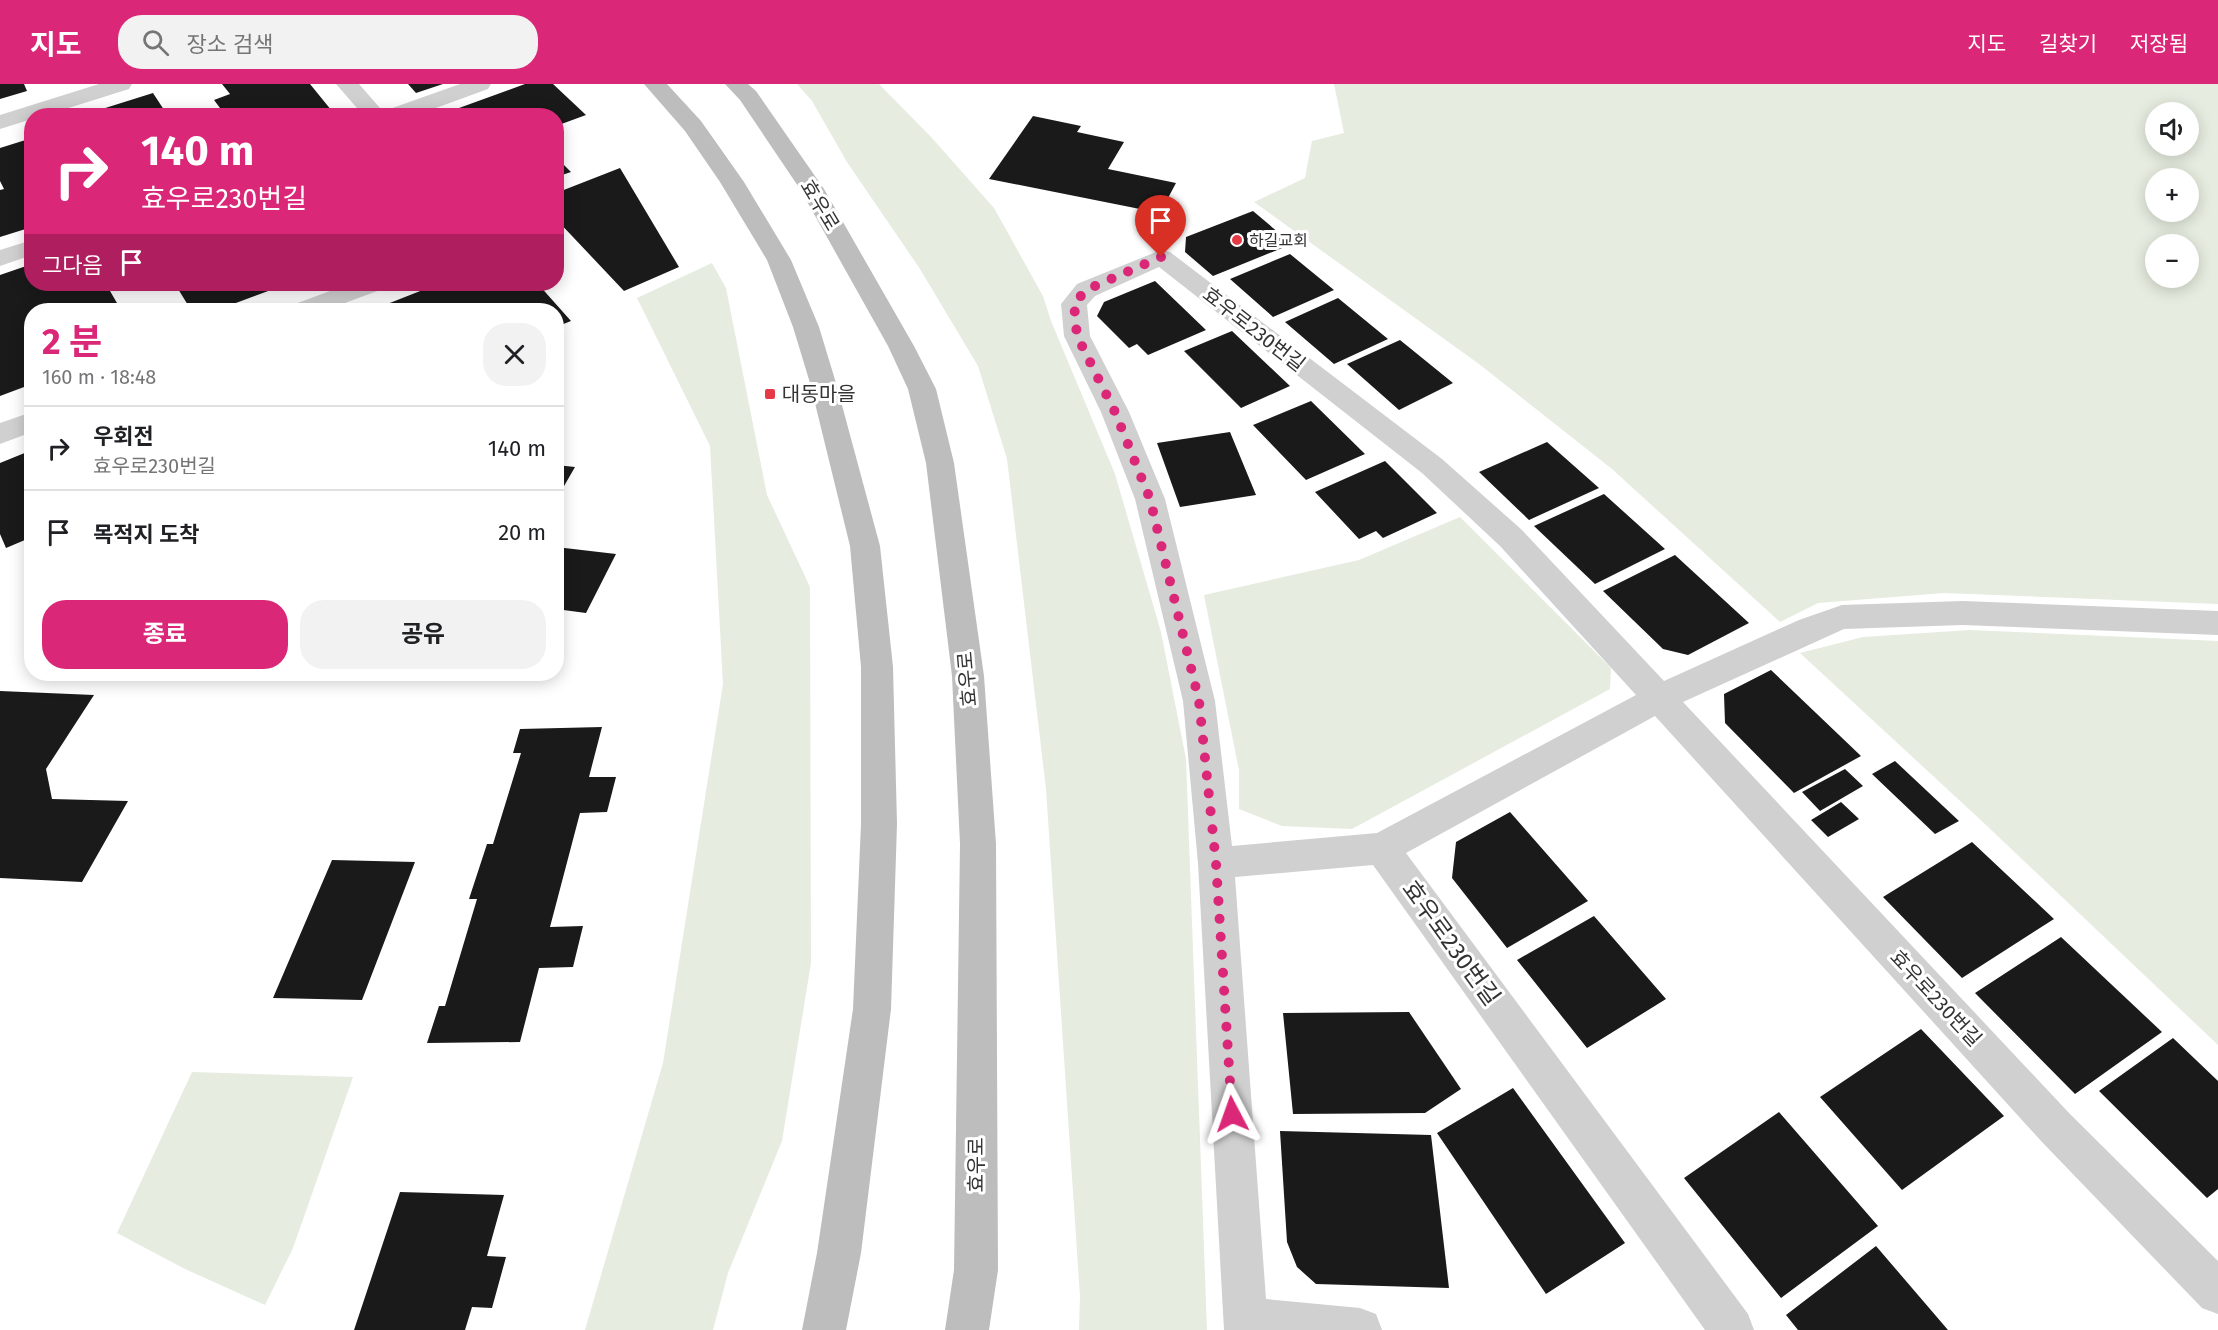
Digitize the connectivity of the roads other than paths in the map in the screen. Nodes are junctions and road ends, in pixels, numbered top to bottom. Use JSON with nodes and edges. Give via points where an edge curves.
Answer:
{"nodes":[{"id":1,"x":121,"y":84,"type":"edge"},
{"id":2,"x":347,"y":84,"type":"edge"},
{"id":3,"x":480,"y":84,"type":"edge"},
{"id":4,"x":656,"y":84,"type":"edge"},
{"id":5,"x":736,"y":84,"type":"edge"},
{"id":6,"x":47,"y":108,"type":"edge"},
{"id":7,"x":369,"y":108,"type":"edge"},
{"id":8,"x":414,"y":108,"type":"edge"},
{"id":9,"x":24,"y":115,"type":"edge"},
{"id":10,"x":0,"y":123,"type":"edge"},
{"id":11,"x":24,"y":250,"type":"edge"},
{"id":12,"x":0,"y":258,"type":"edge"},
{"id":13,"x":353,"y":291,"type":"edge"},
{"id":14,"x":322,"y":303,"type":"edge"},
{"id":15,"x":24,"y":424,"type":"edge"},
{"id":16,"x":0,"y":434,"type":"edge"},
{"id":17,"x":2218,"y":623,"type":"edge"},
{"id":18,"x":1659,"y":698,"type":"junction"},
{"id":19,"x":1382,"y":848,"type":"junction"},
{"id":20,"x":1216,"y":863,"type":"junction"},
{"id":21,"x":2218,"y":1292,"type":"edge"},
{"id":22,"x":1246,"y":1325,"type":"edge"},
{"id":23,"x":824,"y":1330,"type":"edge"},
{"id":24,"x":967,"y":1330,"type":"edge"},
{"id":25,"x":1359,"y":1330,"type":"edge"},
{"id":26,"x":1732,"y":1330,"type":"edge"}],
"edges":[{"from":1,"to":6,"type":"street"},
{"from":2,"to":7,"type":"street"},
{"from":3,"to":8,"type":"street"},
{"from":4,"to":23,"type":"main road","via":[[693,126],[779,260],[823,383],[865,546],[877,667],[879,813],[872,1009],[839,1253]]},
{"from":5,"to":24,"type":"main road","name":"효우로","via":[[812,189],[901,346],[922,389],[939,463],[956,564],[968,676],[978,844],[976,1270]]},
{"from":9,"to":10,"type":"street"},
{"from":11,"to":12,"type":"street"},
{"from":13,"to":14,"type":"street"},
{"from":15,"to":16,"type":"street"},
{"from":17,"to":18,"type":"street","via":[[1963,613],[1842,617]]},
{"from":18,"to":19,"type":"street"},
{"from":18,"to":20,"type":"street","name":"효우로230번길","via":[[1511,538],[1432,466],[1161,257],[1086,290],[1074,304],[1077,336],[1115,412],[1150,499],[1199,701]]},
{"from":18,"to":21,"type":"street","name":"효우로230번길","via":[[2056,1128]]},
{"from":19,"to":20,"type":"street"},
{"from":19,"to":26,"type":"street","name":"효우로230번길"},
{"from":20,"to":22,"type":"street","name":"효우로230번길"},
{"from":22,"to":25,"type":"street","name":"효우로230번길"}]}
